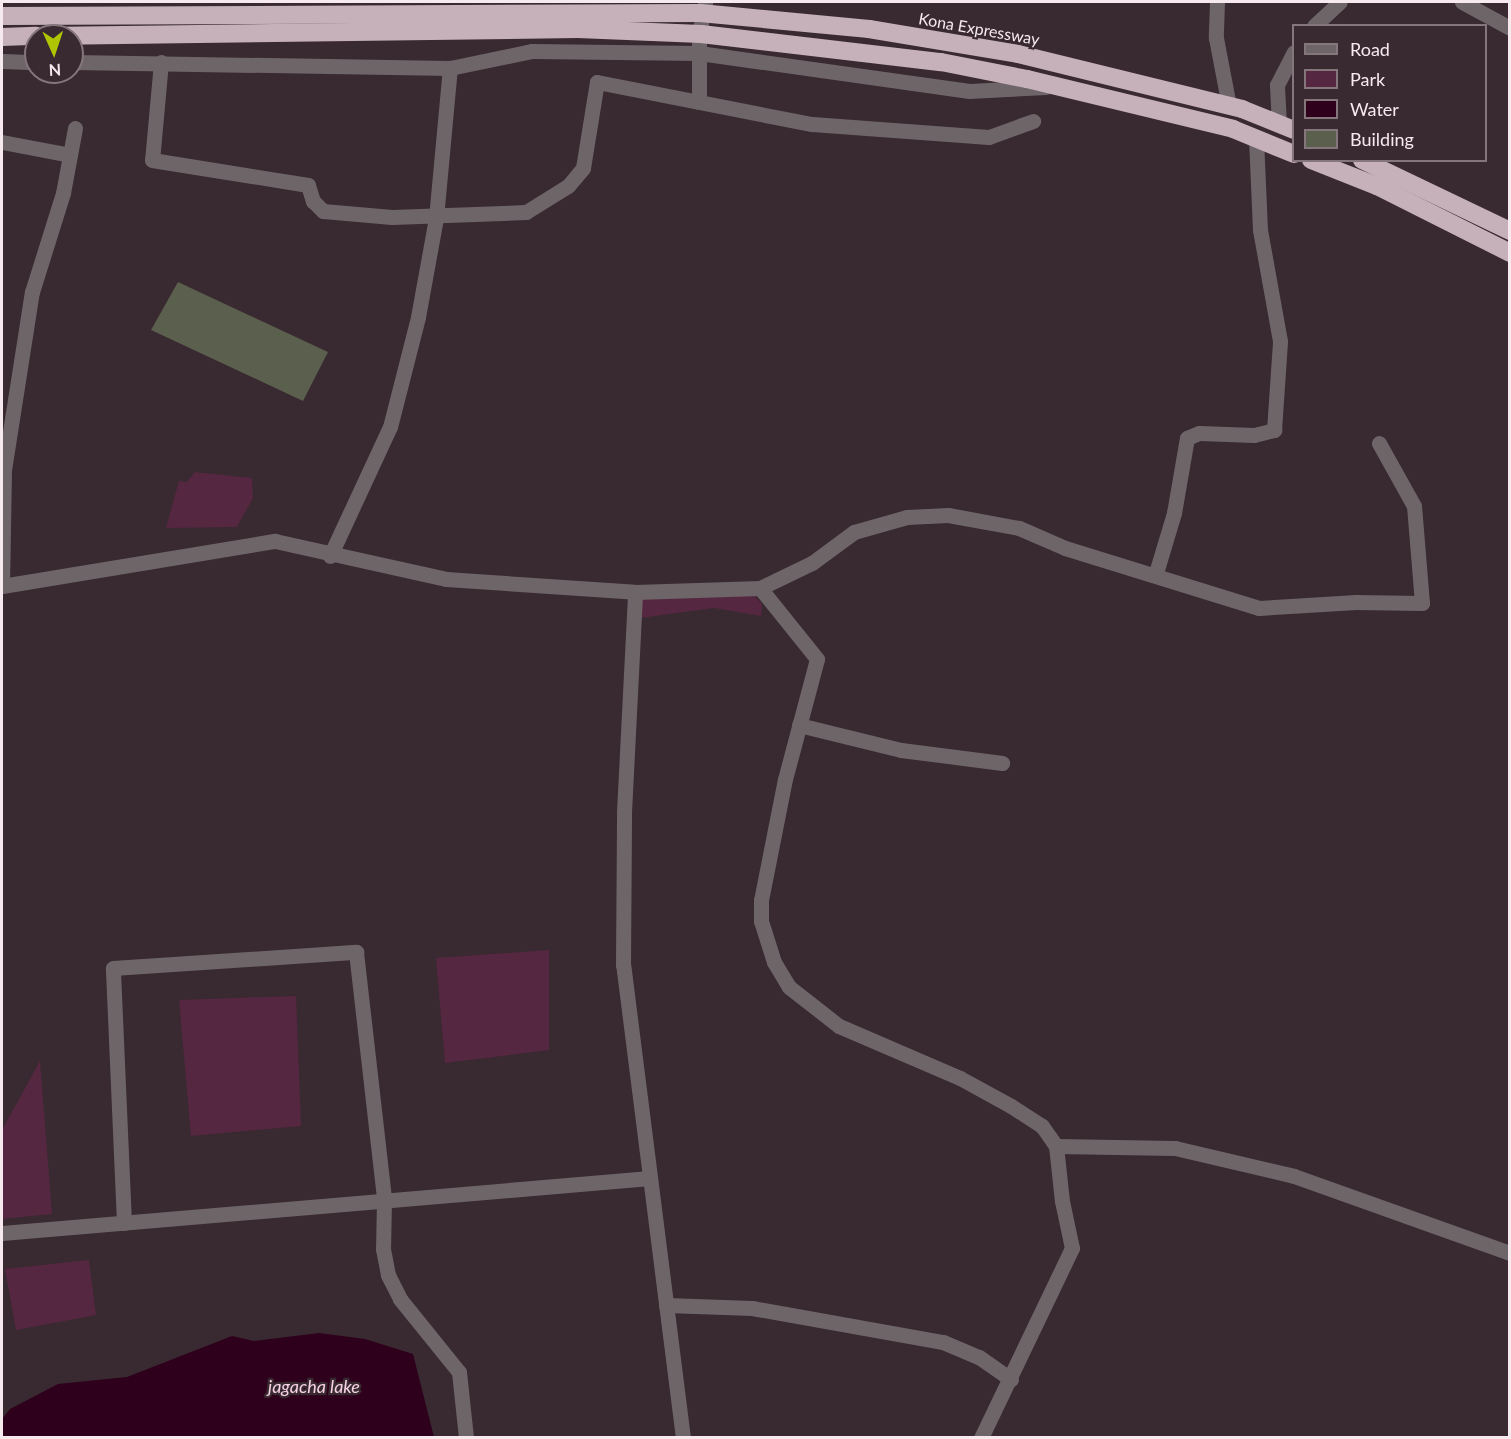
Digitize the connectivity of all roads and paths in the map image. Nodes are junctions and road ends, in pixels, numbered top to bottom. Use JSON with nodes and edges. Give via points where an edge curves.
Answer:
{"nodes":[{"id":1,"x":1217,"y":2,"type":"edge"},
{"id":2,"x":1340,"y":2,"type":"edge"},
{"id":3,"x":1462,"y":2,"type":"edge"},
{"id":4,"x":702,"y":7,"type":"edge"},
{"id":5,"x":2,"y":16,"type":"edge"},
{"id":6,"x":1316,"y":24,"type":"edge"},
{"id":7,"x":1509,"y":28,"type":"edge"},
{"id":8,"x":699,"y":34,"type":"junction"},
{"id":9,"x":84,"y":35,"type":"edge"},
{"id":10,"x":24,"y":36,"type":"edge"},
{"id":11,"x":2,"y":37,"type":"edge"},
{"id":12,"x":699,"y":53,"type":"junction"},
{"id":13,"x":1292,"y":54,"type":"edge"},
{"id":14,"x":2,"y":61,"type":"edge"},
{"id":15,"x":24,"y":62,"type":"edge"},
{"id":16,"x":84,"y":62,"type":"edge"},
{"id":17,"x":161,"y":62,"type":"junction"},
{"id":18,"x":450,"y":68,"type":"junction"},
{"id":19,"x":1058,"y":86,"type":"junction"},
{"id":20,"x":699,"y":102,"type":"junction"},
{"id":21,"x":1236,"y":108,"type":"junction"},
{"id":22,"x":1032,"y":121,"type":"dead end"},
{"id":23,"x":1286,"y":127,"type":"edge"},
{"id":24,"x":75,"y":128,"type":"dead end"},
{"id":25,"x":1233,"y":129,"type":"junction"},
{"id":26,"x":1256,"y":139,"type":"junction"},
{"id":27,"x":2,"y":142,"type":"edge"},
{"id":28,"x":1292,"y":154,"type":"edge"},
{"id":29,"x":70,"y":155,"type":"junction"},
{"id":30,"x":1316,"y":162,"type":"edge"},
{"id":31,"x":1366,"y":162,"type":"edge"},
{"id":32,"x":436,"y":218,"type":"junction"},
{"id":33,"x":1485,"y":220,"type":"junction"},
{"id":34,"x":1509,"y":231,"type":"edge"},
{"id":35,"x":1475,"y":239,"type":"junction"},
{"id":36,"x":1509,"y":253,"type":"edge"},
{"id":37,"x":1378,"y":443,"type":"dead end"},
{"id":38,"x":330,"y":556,"type":"junction"},
{"id":39,"x":1156,"y":573,"type":"junction"},
{"id":40,"x":2,"y":586,"type":"edge"},
{"id":41,"x":760,"y":588,"type":"junction"},
{"id":42,"x":635,"y":592,"type":"junction"},
{"id":43,"x":799,"y":725,"type":"junction"},
{"id":44,"x":1002,"y":763,"type":"dead end"},
{"id":45,"x":1056,"y":1146,"type":"junction"},
{"id":46,"x":650,"y":1178,"type":"junction"},
{"id":47,"x":384,"y":1199,"type":"junction"},
{"id":48,"x":124,"y":1223,"type":"junction"},
{"id":49,"x":2,"y":1233,"type":"edge"},
{"id":50,"x":1509,"y":1253,"type":"edge"},
{"id":51,"x":666,"y":1305,"type":"junction"},
{"id":52,"x":1011,"y":1379,"type":"junction"},
{"id":53,"x":466,"y":1437,"type":"edge"},
{"id":54,"x":683,"y":1437,"type":"edge"},
{"id":55,"x":981,"y":1437,"type":"edge"}],
"edges":[{"from":1,"to":21,"type":"street","via":[[1216,38]]},
{"from":2,"to":6,"type":"street"},
{"from":3,"to":7,"type":"street"},
{"from":4,"to":5,"type":"highway","name":"Kona Expressway"},
{"from":4,"to":8,"type":"street"},
{"from":4,"to":21,"type":"highway","name":"Kona Expressway","via":[[1018,54]]},
{"from":8,"to":9,"type":"highway","via":[[578,29]]},
{"from":8,"to":12,"type":"street"},
{"from":8,"to":19,"type":"highway","via":[[941,62]]},
{"from":10,"to":11,"type":"highway"},
{"from":12,"to":18,"type":"street","via":[[532,51]]},
{"from":12,"to":19,"type":"street","via":[[969,91]]},
{"from":12,"to":20,"type":"street"},
{"from":13,"to":23,"type":"street","via":[[1277,85]]},
{"from":14,"to":15,"type":"street"},
{"from":16,"to":17,"type":"street"},
{"from":17,"to":18,"type":"street"},
{"from":17,"to":32,"type":"street","via":[[152,160],[308,185],[313,201],[323,211]]},
{"from":18,"to":32,"type":"street"},
{"from":19,"to":25,"type":"highway"},
{"from":20,"to":22,"type":"street","via":[[813,124],[989,137]]},
{"from":20,"to":32,"type":"street","via":[[597,82],[583,168],[568,186],[526,212]]},
{"from":21,"to":23,"type":"highway","name":"Kona Expressway"},
{"from":21,"to":25,"type":"highway"},
{"from":24,"to":29,"type":"street"},
{"from":25,"to":26,"type":"highway"},
{"from":26,"to":28,"type":"highway"},
{"from":26,"to":39,"type":"street","via":[[1260,230],[1280,341],[1276,423],[1266,435],[1199,433],[1186,438],[1174,513]]},
{"from":27,"to":29,"type":"street"},
{"from":29,"to":40,"type":"street","via":[[63,193],[32,292],[4,470]]},
{"from":30,"to":35,"type":"highway","via":[[1377,186]]},
{"from":31,"to":33,"type":"highway"},
{"from":32,"to":38,"type":"street","via":[[418,317],[390,427]]},
{"from":33,"to":34,"type":"highway"},
{"from":33,"to":35,"type":"highway"},
{"from":35,"to":36,"type":"highway"},
{"from":37,"to":39,"type":"street","via":[[1414,506],[1422,603],[1356,602],[1259,608]]},
{"from":38,"to":40,"type":"street","via":[[275,542]]},
{"from":38,"to":42,"type":"street","via":[[446,579]]},
{"from":39,"to":41,"type":"street","via":[[1065,548],[1019,528],[948,515],[907,518],[854,532],[812,563]]},
{"from":41,"to":42,"type":"street"},
{"from":41,"to":43,"type":"street","via":[[817,659]]},
{"from":42,"to":46,"type":"street","via":[[624,812],[623,965]]},
{"from":43,"to":44,"type":"street","via":[[901,750]]},
{"from":43,"to":45,"type":"street","via":[[761,900],[761,921],[774,962],[789,987],[839,1026],[960,1078],[1011,1106],[1042,1126]]},
{"from":45,"to":50,"type":"street","via":[[1175,1148],[1284,1173]]},
{"from":45,"to":52,"type":"street","via":[[1072,1248]]},
{"from":46,"to":47,"type":"street"},
{"from":46,"to":51,"type":"street"},
{"from":47,"to":48,"type":"street"},
{"from":47,"to":48,"type":"street","via":[[356,952],[113,968]]},
{"from":47,"to":53,"type":"street","via":[[383,1249],[388,1275],[400,1299],[459,1372]]},
{"from":48,"to":49,"type":"street"},
{"from":51,"to":52,"type":"street","via":[[752,1308],[942,1342],[979,1357]]},
{"from":51,"to":54,"type":"street"},
{"from":52,"to":55,"type":"street"}]}
